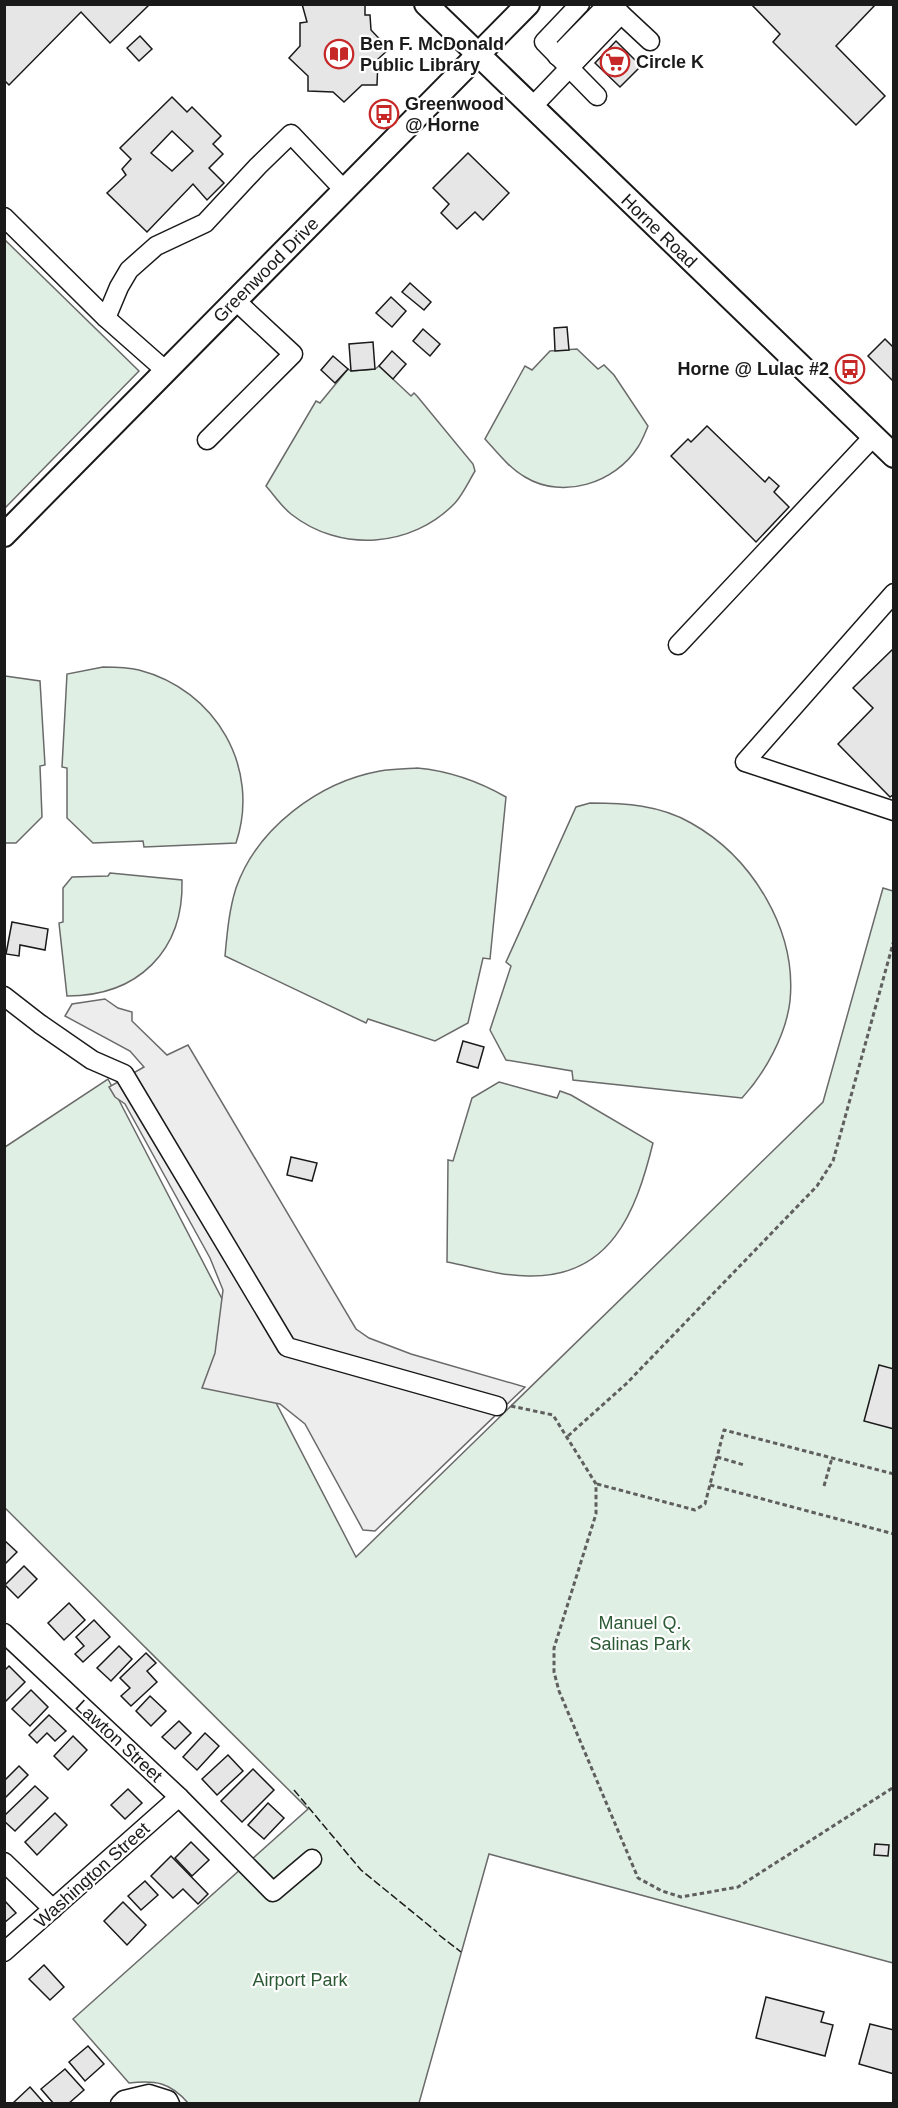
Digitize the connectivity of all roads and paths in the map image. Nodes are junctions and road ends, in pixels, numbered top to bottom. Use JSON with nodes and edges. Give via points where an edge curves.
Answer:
{"nodes":[{"id":1,"x":426,"y":4,"type":"edge"},
{"id":2,"x":528,"y":4,"type":"edge"},
{"id":3,"x":580,"y":4,"type":"edge"},
{"id":4,"x":614,"y":8,"type":"edge"},
{"id":5,"x":650,"y":42,"type":"dead end"},
{"id":6,"x":478,"y":56,"type":"junction"},
{"id":7,"x":563,"y":62,"type":"junction"},
{"id":8,"x":597,"y":96,"type":"dead end"},
{"id":9,"x":531,"y":108,"type":"junction"},
{"id":10,"x":345,"y":190,"type":"junction"},
{"id":11,"x":4,"y":217,"type":"edge"},
{"id":12,"x":236,"y":301,"type":"junction"},
{"id":13,"x":106,"y":318,"type":"junction"},
{"id":14,"x":166,"y":371,"type":"junction"},
{"id":15,"x":873,"y":437,"type":"junction"},
{"id":16,"x":207,"y":440,"type":"dead end"},
{"id":17,"x":894,"y":456,"type":"edge"},
{"id":18,"x":4,"y":536,"type":"edge"},
{"id":19,"x":894,"y":593,"type":"edge"},
{"id":20,"x":678,"y":645,"type":"dead end"},
{"id":21,"x":894,"y":811,"type":"edge"},
{"id":22,"x":894,"y":940,"type":"edge"},
{"id":23,"x":4,"y":996,"type":"edge"},
{"id":24,"x":497,"y":1406,"type":"joint"},
{"id":25,"x":568,"y":1436,"type":"junction"},
{"id":26,"x":716,"y":1457,"type":"junction"},
{"id":27,"x":832,"y":1458,"type":"junction"},
{"id":28,"x":744,"y":1465,"type":"dead end"},
{"id":29,"x":894,"y":1474,"type":"edge"},
{"id":30,"x":596,"y":1484,"type":"junction"},
{"id":31,"x":709,"y":1485,"type":"junction"},
{"id":32,"x":824,"y":1486,"type":"dead end"},
{"id":33,"x":894,"y":1534,"type":"edge"},
{"id":34,"x":4,"y":1633,"type":"edge"},
{"id":35,"x":894,"y":1787,"type":"edge"},
{"id":36,"x":179,"y":1797,"type":"junction"},
{"id":37,"x":312,"y":1859,"type":"dead end"},
{"id":38,"x":4,"y":1862,"type":"edge"},
{"id":39,"x":53,"y":1909,"type":"junction"},
{"id":40,"x":4,"y":1952,"type":"edge"},
{"id":41,"x":169,"y":2102,"type":"edge"},
{"id":42,"x":120,"y":2103,"type":"edge"}],
"edges":[{"from":1,"to":6,"type":"main road","name":"Horne Road"},
{"from":2,"to":6,"type":"main road","name":"Greenwood Drive"},
{"from":3,"to":7,"type":"street","via":[[544,42]]},
{"from":4,"to":5,"type":"street"},
{"from":4,"to":7,"type":"street"},
{"from":6,"to":9,"type":"main road","name":"Horne Road"},
{"from":6,"to":10,"type":"main road","name":"Greenwood Drive"},
{"from":7,"to":8,"type":"street"},
{"from":7,"to":9,"type":"street"},
{"from":9,"to":15,"type":"main road","name":"Horne Road"},
{"from":10,"to":12,"type":"main road","name":"Greenwood Drive"},
{"from":10,"to":13,"type":"street","via":[[291,134],[205,223],[156,246],[129,270]]},
{"from":11,"to":13,"type":"street"},
{"from":12,"to":14,"type":"main road","name":"Greenwood Drive"},
{"from":12,"to":16,"type":"street","via":[[293,354]]},
{"from":13,"to":14,"type":"street"},
{"from":14,"to":18,"type":"main road","name":"Greenwood Drive"},
{"from":15,"to":17,"type":"main road","name":"Horne Road"},
{"from":15,"to":20,"type":"street"},
{"from":19,"to":21,"type":"street","via":[[746,762]]},
{"from":22,"to":25,"type":"path","via":[[833,1161],[817,1186],[626,1384]]},
{"from":23,"to":24,"type":"street","via":[[92,1060],[124,1074],[287,1347]]},
{"from":24,"to":25,"type":"path","via":[[553,1415]]},
{"from":25,"to":30,"type":"path"},
{"from":26,"to":27,"type":"path","via":[[724,1430]]},
{"from":26,"to":28,"type":"path"},
{"from":26,"to":31,"type":"path"},
{"from":27,"to":29,"type":"path"},
{"from":27,"to":32,"type":"path"},
{"from":30,"to":31,"type":"path","via":[[695,1509],[705,1504]]},
{"from":30,"to":35,"type":"path","via":[[596,1514],[554,1648],[554,1672],[639,1878],[662,1892],[681,1897],[738,1887]]},
{"from":31,"to":33,"type":"path"},
{"from":34,"to":36,"type":"street","name":"Lawton Street"},
{"from":36,"to":37,"type":"street","name":"Lawton Street","via":[[273,1892]]},
{"from":36,"to":39,"type":"street","name":"Washington Street"},
{"from":38,"to":39,"type":"street"},
{"from":39,"to":40,"type":"street","name":"Washington Street"},
{"from":41,"to":42,"type":"street","via":[[149,2094]]}]}
